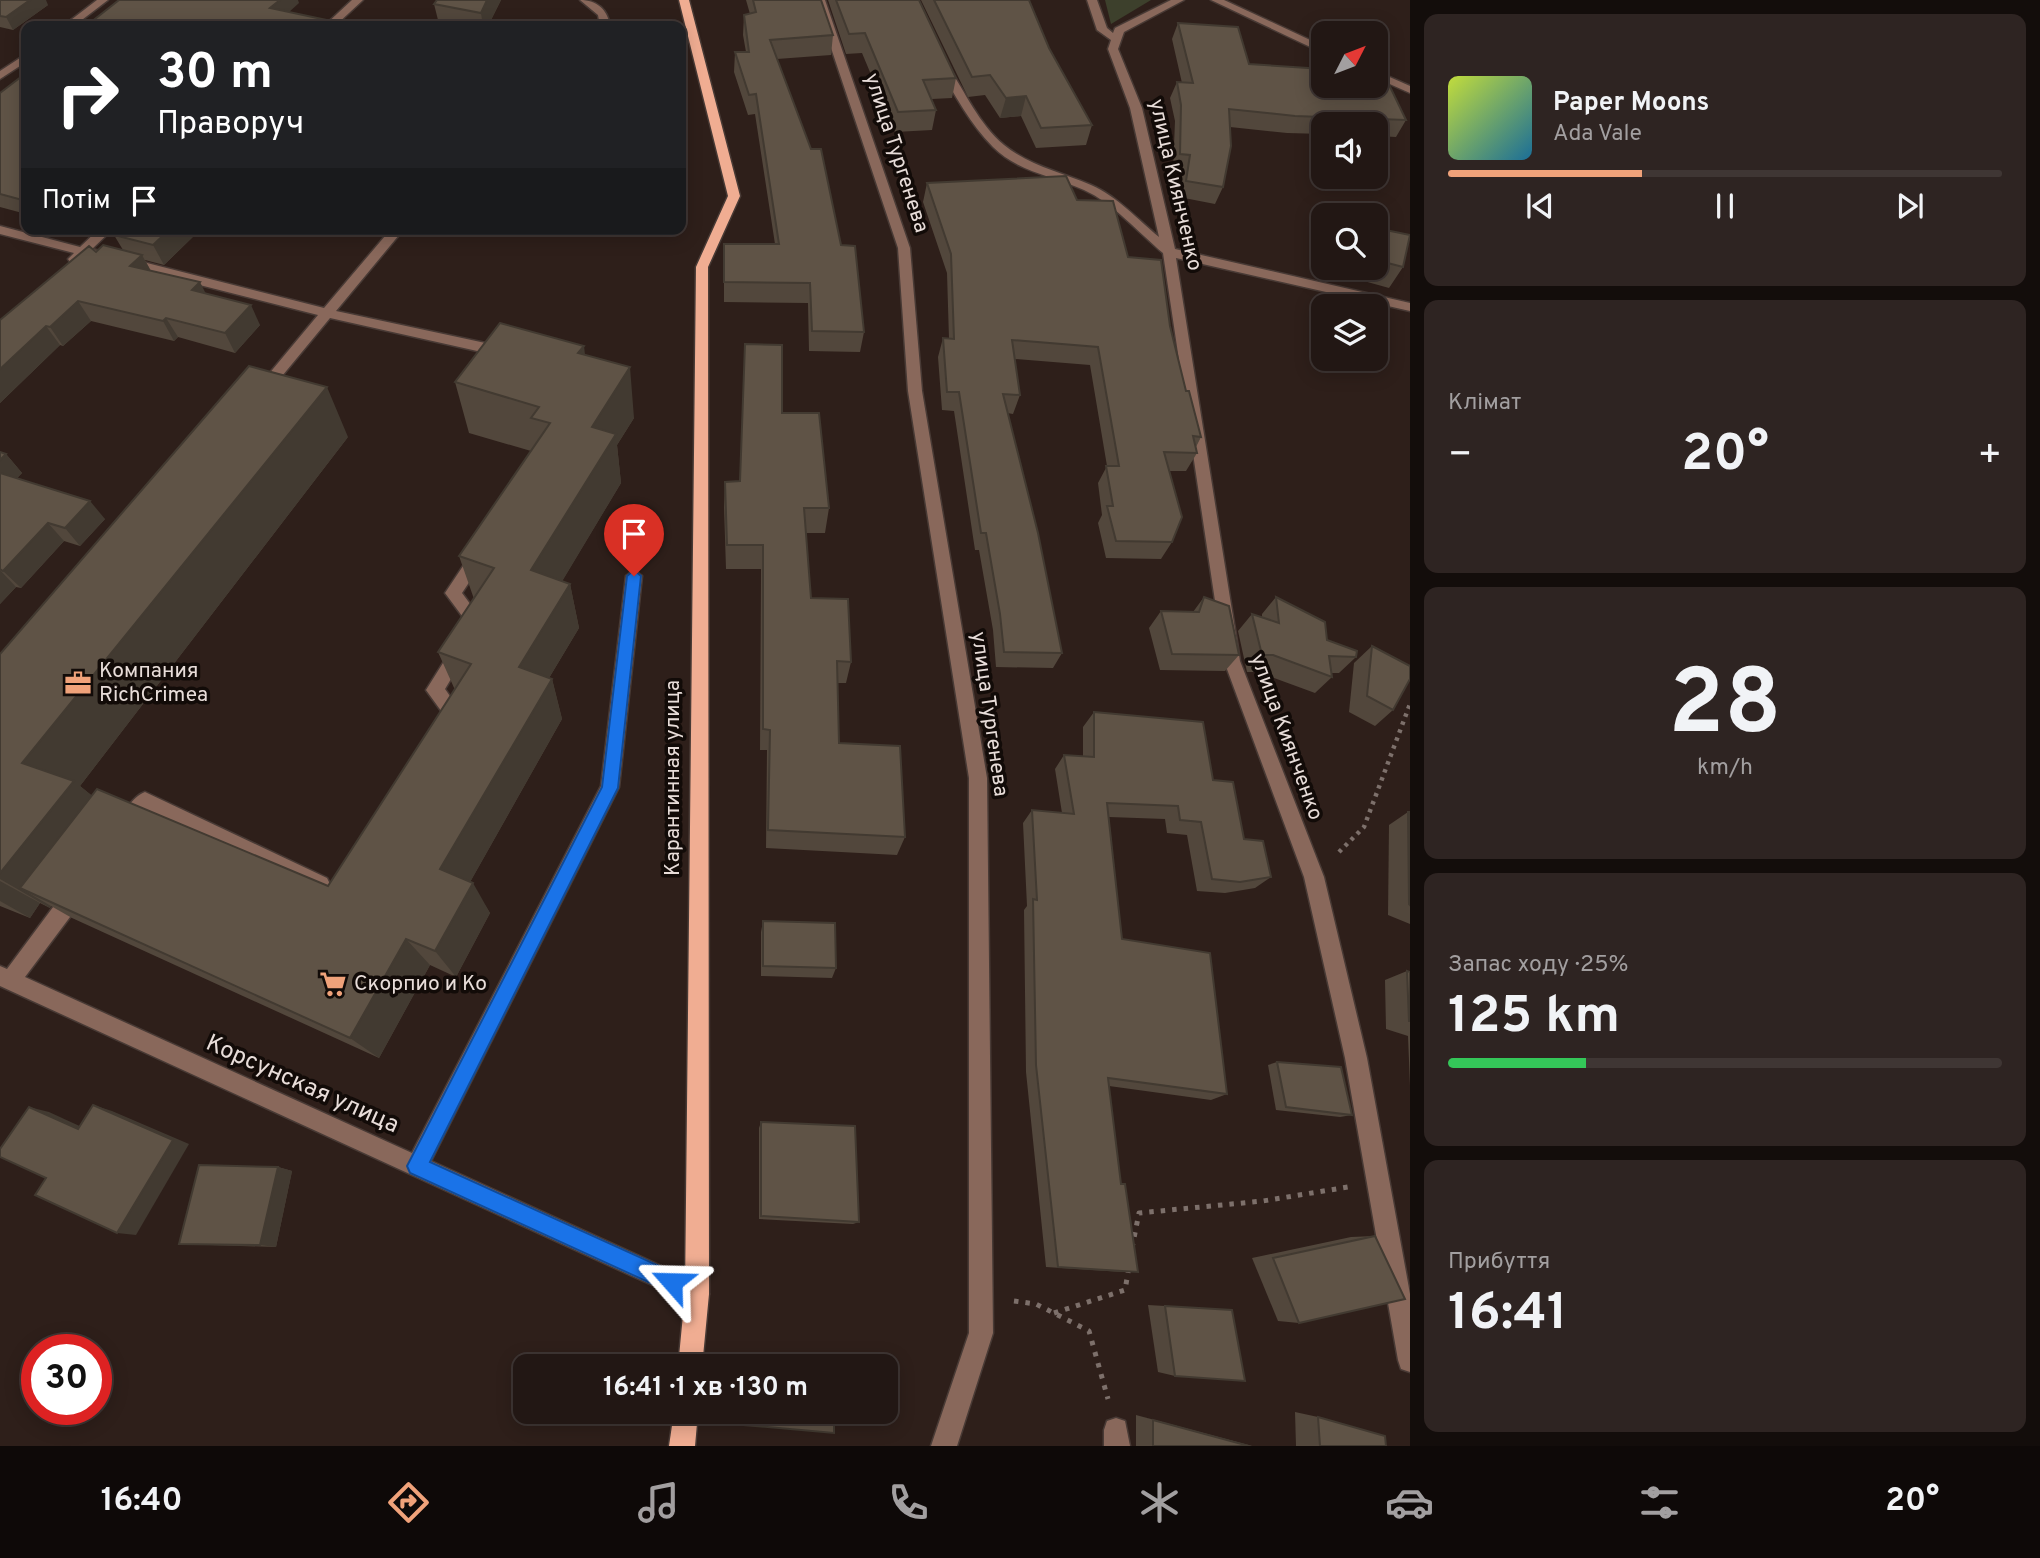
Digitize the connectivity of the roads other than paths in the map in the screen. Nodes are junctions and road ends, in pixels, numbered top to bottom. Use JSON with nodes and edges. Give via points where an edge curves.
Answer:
{"nodes":[{"id":1,"x":103,"y":0,"type":"edge"},
{"id":2,"x":358,"y":0,"type":"edge"},
{"id":3,"x":585,"y":0,"type":"edge"},
{"id":4,"x":684,"y":0,"type":"edge"},
{"id":5,"x":820,"y":0,"type":"edge"},
{"id":6,"x":1091,"y":0,"type":"edge"},
{"id":7,"x":1180,"y":0,"type":"edge"},
{"id":8,"x":1216,"y":0,"type":"edge"},
{"id":9,"x":75,"y":21,"type":"edge"},
{"id":10,"x":335,"y":21,"type":"edge"},
{"id":11,"x":604,"y":21,"type":"edge"},
{"id":12,"x":1116,"y":39,"type":"junction"},
{"id":13,"x":1311,"y":44,"type":"edge"},
{"id":14,"x":936,"y":50,"type":"edge"},
{"id":15,"x":21,"y":61,"type":"edge"},
{"id":16,"x":0,"y":76,"type":"edge"},
{"id":17,"x":1388,"y":80,"type":"edge"},
{"id":18,"x":1410,"y":90,"type":"edge"},
{"id":19,"x":0,"y":230,"type":"edge"},
{"id":20,"x":100,"y":235,"type":"edge"},
{"id":21,"x":393,"y":235,"type":"edge"},
{"id":22,"x":1169,"y":252,"type":"junction"},
{"id":23,"x":81,"y":253,"type":"junction"},
{"id":24,"x":62,"y":269,"type":"edge"},
{"id":25,"x":1410,"y":307,"type":"edge"},
{"id":26,"x":326,"y":313,"type":"junction"},
{"id":27,"x":517,"y":355,"type":"edge"},
{"id":28,"x":256,"y":399,"type":"edge"},
{"id":29,"x":491,"y":538,"type":"edge"},
{"id":30,"x":634,"y":576,"type":"dead end"},
{"id":31,"x":441,"y":742,"type":"edge"},
{"id":32,"x":113,"y":843,"type":"edge"},
{"id":33,"x":89,"y":874,"type":"edge"},
{"id":34,"x":331,"y":888,"type":"edge"},
{"id":35,"x":5,"y":979,"type":"edge"},
{"id":36,"x":417,"y":1166,"type":"junction"},
{"id":37,"x":697,"y":1294,"type":"junction"},
{"id":38,"x":691,"y":1354,"type":"edge"},
{"id":39,"x":1410,"y":1360,"type":"edge"},
{"id":40,"x":685,"y":1424,"type":"edge"},
{"id":41,"x":682,"y":1446,"type":"edge"},
{"id":42,"x":944,"y":1446,"type":"edge"}],
"edges":[{"from":1,"to":9,"type":"street"},
{"from":2,"to":10,"type":"street"},
{"from":3,"to":11,"type":"street","via":[[603,14]]},
{"from":4,"to":37,"type":"main road","name":"Карантинная улица","via":[[734,196],[702,267]]},
{"from":5,"to":42,"type":"street","name":"улица Тургенева","via":[[904,248],[915,391],[978,778],[981,1333]]},
{"from":6,"to":12,"type":"street","via":[[1102,30]]},
{"from":7,"to":12,"type":"street","via":[[1119,30]]},
{"from":8,"to":13,"type":"street"},
{"from":12,"to":22,"type":"street","name":"улица Киянченко","via":[[1113,49],[1136,108]]},
{"from":14,"to":22,"type":"street","via":[[947,75],[998,146],[1023,164],[1104,197]]},
{"from":15,"to":16,"type":"street"},
{"from":17,"to":18,"type":"street"},
{"from":19,"to":23,"type":"street"},
{"from":20,"to":23,"type":"street"},
{"from":21,"to":26,"type":"street"},
{"from":22,"to":25,"type":"street"},
{"from":22,"to":39,"type":"street","name":"улица Киянченко","via":[[1232,661],[1314,877],[1356,1058]]},
{"from":23,"to":24,"type":"street"},
{"from":23,"to":26,"type":"street"},
{"from":26,"to":27,"type":"street"},
{"from":26,"to":28,"type":"street"},
{"from":29,"to":31,"type":"street","via":[[453,593],[477,624],[435,690],[457,719]]},
{"from":30,"to":36,"type":"street","via":[[610,788]]},
{"from":32,"to":34,"type":"street","via":[[145,800]]},
{"from":33,"to":35,"type":"street"},
{"from":35,"to":36,"type":"street","name":"Корсунская улица"},
{"from":36,"to":37,"type":"street","name":"Корсунская улица"},
{"from":37,"to":38,"type":"main road","name":"Карантинная улица"},
{"from":40,"to":41,"type":"main road"}]}
